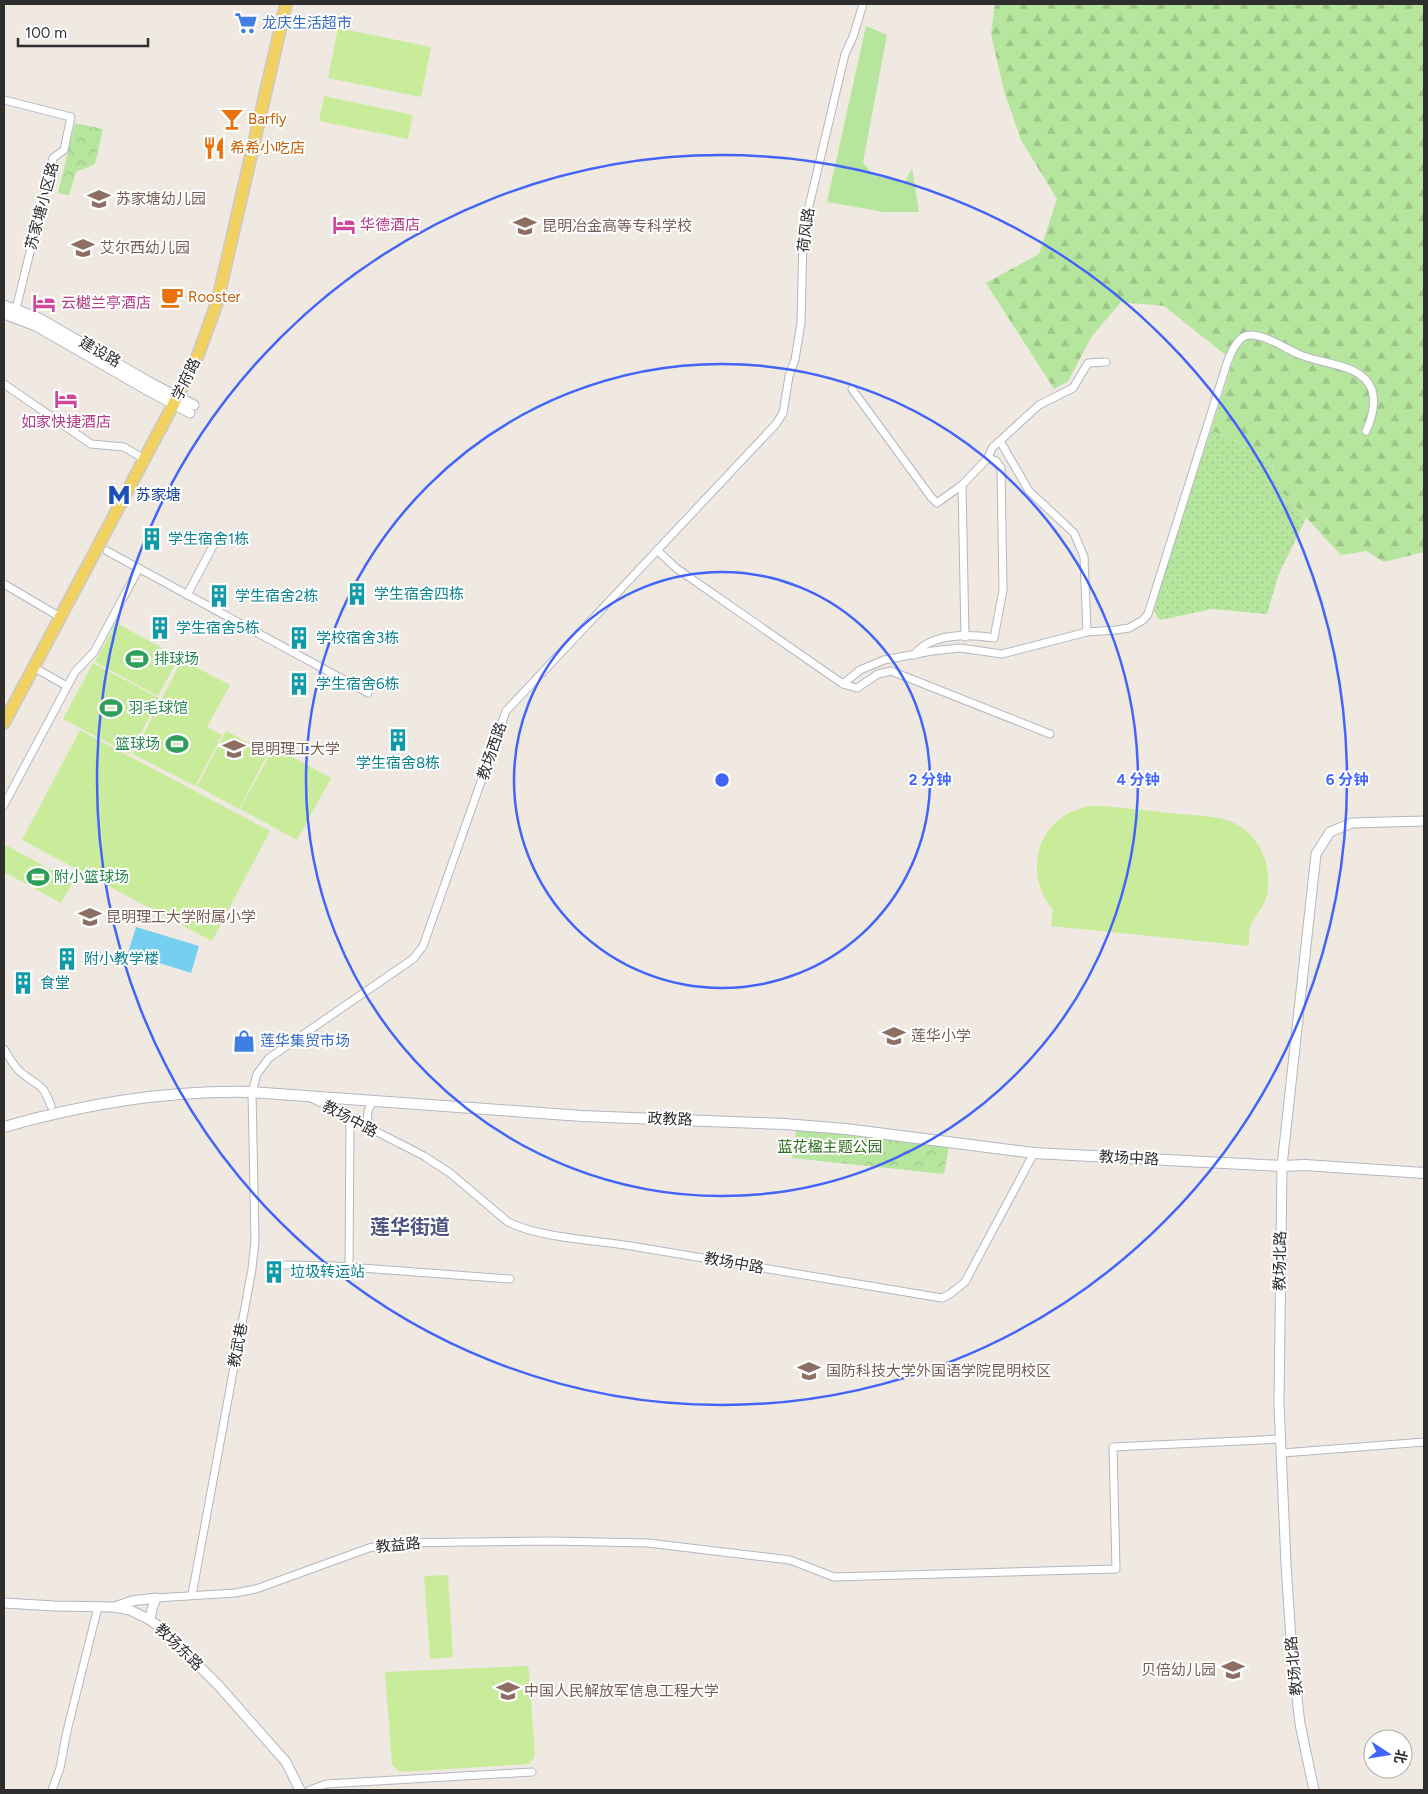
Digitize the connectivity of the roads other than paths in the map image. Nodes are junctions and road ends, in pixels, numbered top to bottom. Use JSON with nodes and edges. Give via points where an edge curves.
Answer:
{"nodes":[{"id":1,"x":285,"y":4,"type":"edge"},
{"id":2,"x":863,"y":4,"type":"edge"},
{"id":3,"x":4,"y":100,"type":"edge"},
{"id":4,"x":4,"y":305,"type":"edge"},
{"id":5,"x":16,"y":309,"type":"junction"},
{"id":6,"x":4,"y":314,"type":"edge"},
{"id":7,"x":1106,"y":362,"type":"dead end"},
{"id":8,"x":4,"y":384,"type":"edge"},
{"id":9,"x":852,"y":389,"type":"dead end"},
{"id":10,"x":176,"y":400,"type":"junction"},
{"id":11,"x":192,"y":409,"type":"dead end"},
{"id":12,"x":776,"y":424,"type":"joint"},
{"id":13,"x":1366,"y":431,"type":"dead end"},
{"id":14,"x":1000,"y":441,"type":"junction"},
{"id":15,"x":988,"y":458,"type":"junction"},
{"id":16,"x":144,"y":460,"type":"junction"},
{"id":17,"x":962,"y":485,"type":"junction"},
{"id":18,"x":214,"y":544,"type":"dead end"},
{"id":19,"x":107,"y":550,"type":"dead end"},
{"id":20,"x":657,"y":550,"type":"junction"},
{"id":21,"x":139,"y":568,"type":"junction"},
{"id":22,"x":4,"y":584,"type":"edge"},
{"id":23,"x":187,"y":595,"type":"junction"},
{"id":24,"x":60,"y":617,"type":"junction"},
{"id":25,"x":1086,"y":632,"type":"junction"},
{"id":26,"x":965,"y":637,"type":"junction"},
{"id":27,"x":913,"y":655,"type":"junction"},
{"id":28,"x":33,"y":668,"type":"junction"},
{"id":29,"x":843,"y":684,"type":"junction"},
{"id":30,"x":67,"y":686,"type":"junction"},
{"id":31,"x":368,"y":693,"type":"dead end"},
{"id":32,"x":4,"y":722,"type":"edge"},
{"id":33,"x":1050,"y":734,"type":"dead end"},
{"id":34,"x":4,"y":805,"type":"edge"},
{"id":35,"x":1424,"y":821,"type":"edge"},
{"id":36,"x":4,"y":1049,"type":"edge"},
{"id":37,"x":252,"y":1092,"type":"junction"},
{"id":38,"x":305,"y":1095,"type":"junction"},
{"id":39,"x":374,"y":1100,"type":"junction"},
{"id":40,"x":51,"y":1106,"type":"dead end"},
{"id":41,"x":350,"y":1119,"type":"junction"},
{"id":42,"x":4,"y":1127,"type":"edge"},
{"id":43,"x":373,"y":1131,"type":"junction"},
{"id":44,"x":1034,"y":1153,"type":"junction"},
{"id":45,"x":1282,"y":1166,"type":"junction"},
{"id":46,"x":1424,"y":1173,"type":"edge"},
{"id":47,"x":285,"y":1264,"type":"dead end"},
{"id":48,"x":349,"y":1267,"type":"junction"},
{"id":49,"x":510,"y":1279,"type":"dead end"},
{"id":50,"x":1281,"y":1440,"type":"junction"},
{"id":51,"x":1424,"y":1442,"type":"edge"},
{"id":52,"x":1282,"y":1453,"type":"junction"},
{"id":53,"x":192,"y":1596,"type":"junction"},
{"id":54,"x":156,"y":1598,"type":"junction"},
{"id":55,"x":4,"y":1603,"type":"edge"},
{"id":56,"x":98,"y":1607,"type":"junction"},
{"id":57,"x":114,"y":1607,"type":"junction"},
{"id":58,"x":150,"y":1620,"type":"junction"},
{"id":59,"x":532,"y":1772,"type":"dead end"},
{"id":60,"x":52,"y":1790,"type":"edge"},
{"id":61,"x":300,"y":1790,"type":"edge"},
{"id":62,"x":310,"y":1790,"type":"edge"},
{"id":63,"x":1314,"y":1790,"type":"edge"}],
"edges":[{"from":1,"to":10,"type":"main road","name":"学府路","via":[[217,303],[205,339]]},
{"from":2,"to":12,"type":"street","name":"荷风路","via":[[845,54],[806,219],[801,323],[783,413]]},
{"from":3,"to":5,"type":"street","name":"苏家塘小区路","via":[[71,117],[64,150],[52,158]]},
{"from":4,"to":5,"type":"street","name":"建设路"},
{"from":5,"to":10,"type":"street","name":"建设路","via":[[39,318]]},
{"from":6,"to":10,"type":"street","name":"建设路","via":[[36,326]]},
{"from":7,"to":14,"type":"street","via":[[1088,363],[1073,388],[1039,405]]},
{"from":8,"to":16,"type":"street","via":[[91,444],[124,447]]},
{"from":9,"to":17,"type":"street","via":[[937,503]]},
{"from":10,"to":11,"type":"street","name":"建设路"},
{"from":10,"to":16,"type":"main road","name":"学府路"},
{"from":12,"to":20,"type":"street","name":"教场西路"},
{"from":13,"to":25,"type":"street","via":[[1374,408],[1373,395],[1363,375],[1304,357],[1256,334],[1243,337],[1227,363],[1148,614],[1129,628]]},
{"from":14,"to":15,"type":"street"},
{"from":14,"to":25,"type":"street","via":[[1029,491],[1074,533],[1084,556]]},
{"from":15,"to":17,"type":"street"},
{"from":15,"to":26,"type":"street","via":[[1001,468],[1003,590],[994,638]]},
{"from":16,"to":24,"type":"main road","name":"学府路"},
{"from":17,"to":26,"type":"street"},
{"from":18,"to":23,"type":"street"},
{"from":19,"to":21,"type":"street"},
{"from":20,"to":29,"type":"street","via":[[676,568]]},
{"from":20,"to":37,"type":"street","name":"教场西路","via":[[506,711],[419,953],[269,1058],[257,1074]]},
{"from":21,"to":23,"type":"street"},
{"from":21,"to":30,"type":"street","via":[[94,652],[74,672]]},
{"from":22,"to":24,"type":"street"},
{"from":23,"to":31,"type":"street"},
{"from":24,"to":28,"type":"main road","name":"学府路"},
{"from":25,"to":27,"type":"street","via":[[1002,654],[960,648]]},
{"from":26,"to":27,"type":"street","via":[[936,640],[920,647]]},
{"from":27,"to":29,"type":"street","via":[[884,660],[860,670]]},
{"from":28,"to":30,"type":"street"},
{"from":28,"to":32,"type":"main road","name":"学府路"},
{"from":29,"to":33,"type":"street","via":[[857,688],[878,674],[891,670]]},
{"from":30,"to":34,"type":"street"},
{"from":35,"to":45,"type":"street","name":"教场北路","via":[[1352,822],[1330,832],[1316,854]]},
{"from":36,"to":40,"type":"street","via":[[21,1074],[46,1092]]},
{"from":37,"to":38,"type":"main road","name":"教场中路"},
{"from":37,"to":42,"type":"main road","name":"教场中路","via":[[213,1091],[105,1103],[52,1113]]},
{"from":37,"to":53,"type":"street","name":"教武巷","via":[[255,1241],[252,1269]]},
{"from":38,"to":39,"type":"main road","name":"政教路"},
{"from":38,"to":41,"type":"street","name":"教场中路"},
{"from":39,"to":43,"type":"street","via":[[366,1114]]},
{"from":39,"to":44,"type":"main road","name":"政教路","via":[[582,1116],[784,1124]]},
{"from":41,"to":43,"type":"street","name":"教场中路"},
{"from":41,"to":48,"type":"street"},
{"from":43,"to":44,"type":"street","name":"教场中路","via":[[424,1156],[450,1173],[508,1222],[534,1232],[942,1298],[965,1282]]},
{"from":44,"to":45,"type":"main road","name":"教场中路"},
{"from":45,"to":46,"type":"main road","name":"教场中路"},
{"from":45,"to":50,"type":"street","name":"教场北路"},
{"from":47,"to":48,"type":"street"},
{"from":48,"to":49,"type":"street"},
{"from":50,"to":52,"type":"street","name":"教场北路"},
{"from":50,"to":53,"type":"street","name":"教益路","via":[[1113,1447],[1116,1569],[834,1577],[790,1560],[648,1544],[551,1541],[392,1543],[369,1548],[256,1589]]},
{"from":51,"to":52,"type":"street"},
{"from":52,"to":63,"type":"street","name":"教场北路","via":[[1292,1654],[1300,1724]]},
{"from":53,"to":54,"type":"street","name":"教益路"},
{"from":54,"to":57,"type":"street"},
{"from":54,"to":58,"type":"street"},
{"from":55,"to":56,"type":"street","name":"教场东路"},
{"from":56,"to":57,"type":"street","name":"教场东路"},
{"from":56,"to":60,"type":"street"},
{"from":57,"to":58,"type":"street","name":"教场东路","via":[[130,1610]]},
{"from":58,"to":61,"type":"street","name":"教场东路","via":[[219,1686],[286,1762]]},
{"from":59,"to":62,"type":"street","via":[[326,1784]]}]}
